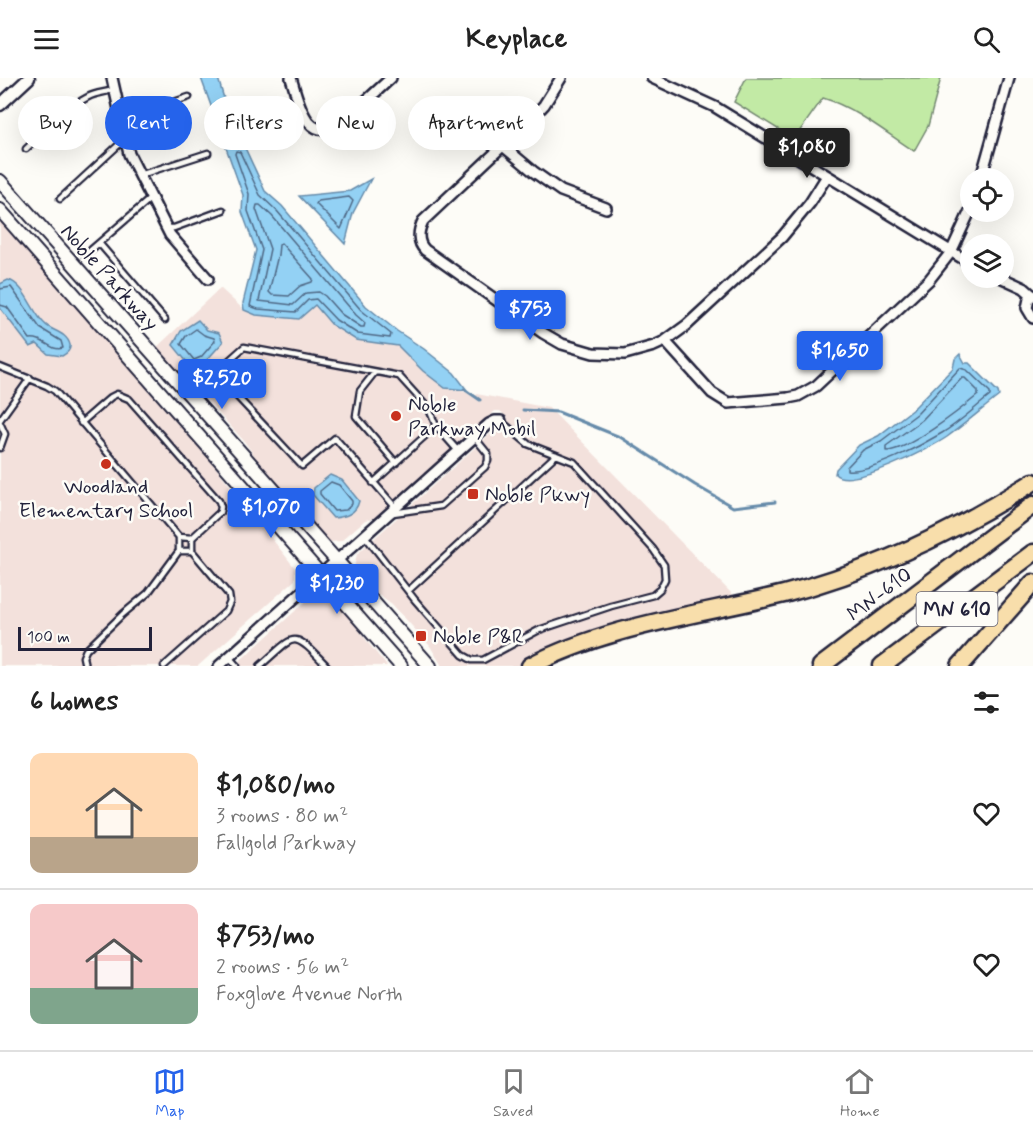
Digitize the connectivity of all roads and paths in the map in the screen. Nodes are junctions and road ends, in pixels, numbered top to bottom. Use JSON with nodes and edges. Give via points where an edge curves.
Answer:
{"nodes":[{"id":1,"x":30,"y":78,"type":"edge"},
{"id":2,"x":114,"y":78,"type":"edge"},
{"id":3,"x":291,"y":78,"type":"edge"},
{"id":4,"x":391,"y":78,"type":"edge"},
{"id":5,"x":561,"y":78,"type":"edge"},
{"id":6,"x":652,"y":78,"type":"edge"},
{"id":7,"x":1009,"y":78,"type":"edge"},
{"id":8,"x":115,"y":89,"type":"junction"},
{"id":9,"x":91,"y":96,"type":"edge"},
{"id":10,"x":116,"y":96,"type":"edge"},
{"id":11,"x":545,"y":103,"type":"edge"},
{"id":12,"x":0,"y":105,"type":"edge"},
{"id":13,"x":113,"y":150,"type":"edge"},
{"id":14,"x":128,"y":150,"type":"edge"},
{"id":15,"x":499,"y":150,"type":"edge"},
{"id":16,"x":508,"y":150,"type":"edge"},
{"id":17,"x":208,"y":153,"type":"dead end"},
{"id":18,"x":984,"y":168,"type":"edge"},
{"id":19,"x":140,"y":175,"type":"junction"},
{"id":20,"x":828,"y":176,"type":"junction"},
{"id":21,"x":0,"y":181,"type":"edge"},
{"id":22,"x":151,"y":198,"type":"junction"},
{"id":23,"x":60,"y":199,"type":"dead end"},
{"id":24,"x":606,"y":208,"type":"dead end"},
{"id":25,"x":0,"y":210,"type":"edge"},
{"id":26,"x":223,"y":210,"type":"dead end"},
{"id":27,"x":965,"y":222,"type":"edge"},
{"id":28,"x":166,"y":228,"type":"junction"},
{"id":29,"x":99,"y":243,"type":"junction"},
{"id":30,"x":951,"y":252,"type":"junction"},
{"id":31,"x":85,"y":255,"type":"dead end"},
{"id":32,"x":960,"y":257,"type":"edge"},
{"id":33,"x":208,"y":279,"type":"dead end"},
{"id":34,"x":1014,"y":283,"type":"edge"},
{"id":35,"x":1033,"y":295,"type":"edge"},
{"id":36,"x":1033,"y":318,"type":"edge"},
{"id":37,"x":165,"y":320,"type":"dead end"},
{"id":38,"x":665,"y":341,"type":"junction"},
{"id":39,"x":0,"y":367,"type":"edge"},
{"id":40,"x":375,"y":372,"type":"junction"},
{"id":41,"x":215,"y":374,"type":"junction"},
{"id":42,"x":30,"y":378,"type":"junction"},
{"id":43,"x":189,"y":396,"type":"junction"},
{"id":44,"x":0,"y":421,"type":"edge"},
{"id":45,"x":501,"y":421,"type":"joint"},
{"id":46,"x":81,"y":423,"type":"junction"},
{"id":47,"x":436,"y":426,"type":"junction"},
{"id":48,"x":475,"y":438,"type":"junction"},
{"id":49,"x":0,"y":448,"type":"edge"},
{"id":50,"x":459,"y":452,"type":"junction"},
{"id":51,"x":556,"y":455,"type":"junction"},
{"id":52,"x":396,"y":463,"type":"junction"},
{"id":53,"x":1033,"y":482,"type":"edge"},
{"id":54,"x":374,"y":483,"type":"junction"},
{"id":55,"x":1033,"y":505,"type":"edge"},
{"id":56,"x":394,"y":511,"type":"junction"},
{"id":57,"x":365,"y":536,"type":"junction"},
{"id":58,"x":179,"y":537,"type":"junction"},
{"id":59,"x":192,"y":538,"type":"junction"},
{"id":60,"x":178,"y":551,"type":"junction"},
{"id":61,"x":192,"y":551,"type":"junction"},
{"id":62,"x":1033,"y":553,"type":"edge"},
{"id":63,"x":336,"y":561,"type":"junction"},
{"id":64,"x":322,"y":574,"type":"junction"},
{"id":65,"x":1033,"y":583,"type":"edge"},
{"id":66,"x":1033,"y":588,"type":"edge"},
{"id":67,"x":408,"y":591,"type":"junction"},
{"id":68,"x":229,"y":657,"type":"junction"},
{"id":69,"x":324,"y":665,"type":"edge"},
{"id":70,"x":84,"y":666,"type":"edge"},
{"id":71,"x":164,"y":666,"type":"edge"},
{"id":72,"x":219,"y":666,"type":"edge"},
{"id":73,"x":237,"y":666,"type":"edge"},
{"id":74,"x":260,"y":666,"type":"edge"},
{"id":75,"x":401,"y":666,"type":"edge"},
{"id":76,"x":430,"y":666,"type":"edge"},
{"id":77,"x":530,"y":666,"type":"edge"},
{"id":78,"x":821,"y":666,"type":"edge"},
{"id":79,"x":882,"y":666,"type":"edge"},
{"id":80,"x":960,"y":666,"type":"edge"},
{"id":81,"x":975,"y":666,"type":"edge"}],
"edges":[{"from":1,"to":12,"type":"street"},
{"from":2,"to":8,"type":"street"},
{"from":3,"to":4,"type":"street","via":[[304,117],[312,126],[324,130],[342,123]]},
{"from":5,"to":11,"type":"street"},
{"from":6,"to":20,"type":"street","via":[[715,107]]},
{"from":7,"to":18,"type":"street"},
{"from":8,"to":9,"type":"lane"},
{"from":8,"to":10,"type":"street"},
{"from":13,"to":23,"type":"lane"},
{"from":14,"to":19,"type":"street"},
{"from":15,"to":38,"type":"street","via":[[423,221],[419,235],[422,246],[562,344],[614,355]]},
{"from":16,"to":24,"type":"street","via":[[561,191]]},
{"from":17,"to":19,"type":"lane"},
{"from":19,"to":22,"type":"street"},
{"from":20,"to":30,"type":"street"},
{"from":20,"to":38,"type":"street","via":[[774,245]]},
{"from":21,"to":43,"type":"main road","name":"Noble Parkway"},
{"from":22,"to":28,"type":"street"},
{"from":22,"to":29,"type":"lane"},
{"from":25,"to":64,"type":"main road","name":"Noble Parkway"},
{"from":26,"to":28,"type":"lane"},
{"from":27,"to":30,"type":"street"},
{"from":28,"to":33,"type":"street"},
{"from":29,"to":31,"type":"lane"},
{"from":29,"to":37,"type":"lane"},
{"from":30,"to":32,"type":"street"},
{"from":30,"to":38,"type":"street","via":[[929,280],[816,386],[798,396],[728,403],[712,393]]},
{"from":34,"to":35,"type":"street"},
{"from":35,"to":36,"type":"street","via":[[1027,308]]},
{"from":39,"to":42,"type":"lane"},
{"from":40,"to":41,"type":"lane","via":[[244,347]]},
{"from":40,"to":47,"type":"lane","via":[[399,376],[429,409]]},
{"from":40,"to":52,"type":"lane","via":[[360,391],[356,416]]},
{"from":41,"to":43,"type":"lane"},
{"from":41,"to":54,"type":"lane","via":[[302,466],[335,438]]},
{"from":42,"to":44,"type":"lane"},
{"from":42,"to":46,"type":"lane","via":[[55,391]]},
{"from":43,"to":63,"type":"main road","name":"Noble Parkway"},
{"from":44,"to":49,"type":"lane","via":[[6,434]]},
{"from":45,"to":48,"type":"street","via":[[495,421]]},
{"from":45,"to":51,"type":"lane","via":[[528,444]]},
{"from":46,"to":58,"type":"lane"},
{"from":46,"to":59,"type":"lane","via":[[117,394],[129,399],[219,501],[220,512]]},
{"from":47,"to":50,"type":"lane"},
{"from":47,"to":52,"type":"lane"},
{"from":48,"to":50,"type":"street"},
{"from":48,"to":56,"type":"lane","via":[[488,454],[485,467],[441,506]]},
{"from":50,"to":56,"type":"street"},
{"from":51,"to":67,"type":"lane"},
{"from":51,"to":67,"type":"lane","via":[[574,462],[653,549],[664,565],[665,579],[660,589],[653,595],[539,630],[483,660],[463,655]]},
{"from":52,"to":54,"type":"lane"},
{"from":53,"to":77,"type":"highway","via":[[941,536],[855,572],[786,593],[605,636]]},
{"from":54,"to":56,"type":"lane"},
{"from":55,"to":78,"type":"highway","name":"MN-610","number":"MN 610"},
{"from":56,"to":57,"type":"street"},
{"from":57,"to":63,"type":"street"},
{"from":57,"to":67,"type":"lane"},
{"from":58,"to":59,"type":"lane"},
{"from":58,"to":60,"type":"lane"},
{"from":59,"to":61,"type":"lane"},
{"from":60,"to":61,"type":"lane"},
{"from":60,"to":70,"type":"lane","via":[[148,593],[86,650]]},
{"from":61,"to":71,"type":"lane","via":[[227,592],[230,603],[226,611]]},
{"from":62,"to":79,"type":"highway","number":"MN 610"},
{"from":63,"to":64,"type":"street"},
{"from":63,"to":76,"type":"main road","name":"Noble Parkway"},
{"from":64,"to":68,"type":"street"},
{"from":64,"to":75,"type":"main road","name":"Noble Parkway"},
{"from":65,"to":80,"type":"highway"},
{"from":66,"to":81,"type":"highway"},
{"from":68,"to":72,"type":"street"},
{"from":68,"to":73,"type":"lane"},
{"from":69,"to":74,"type":"lane","via":[[297,639],[288,641]]}]}
